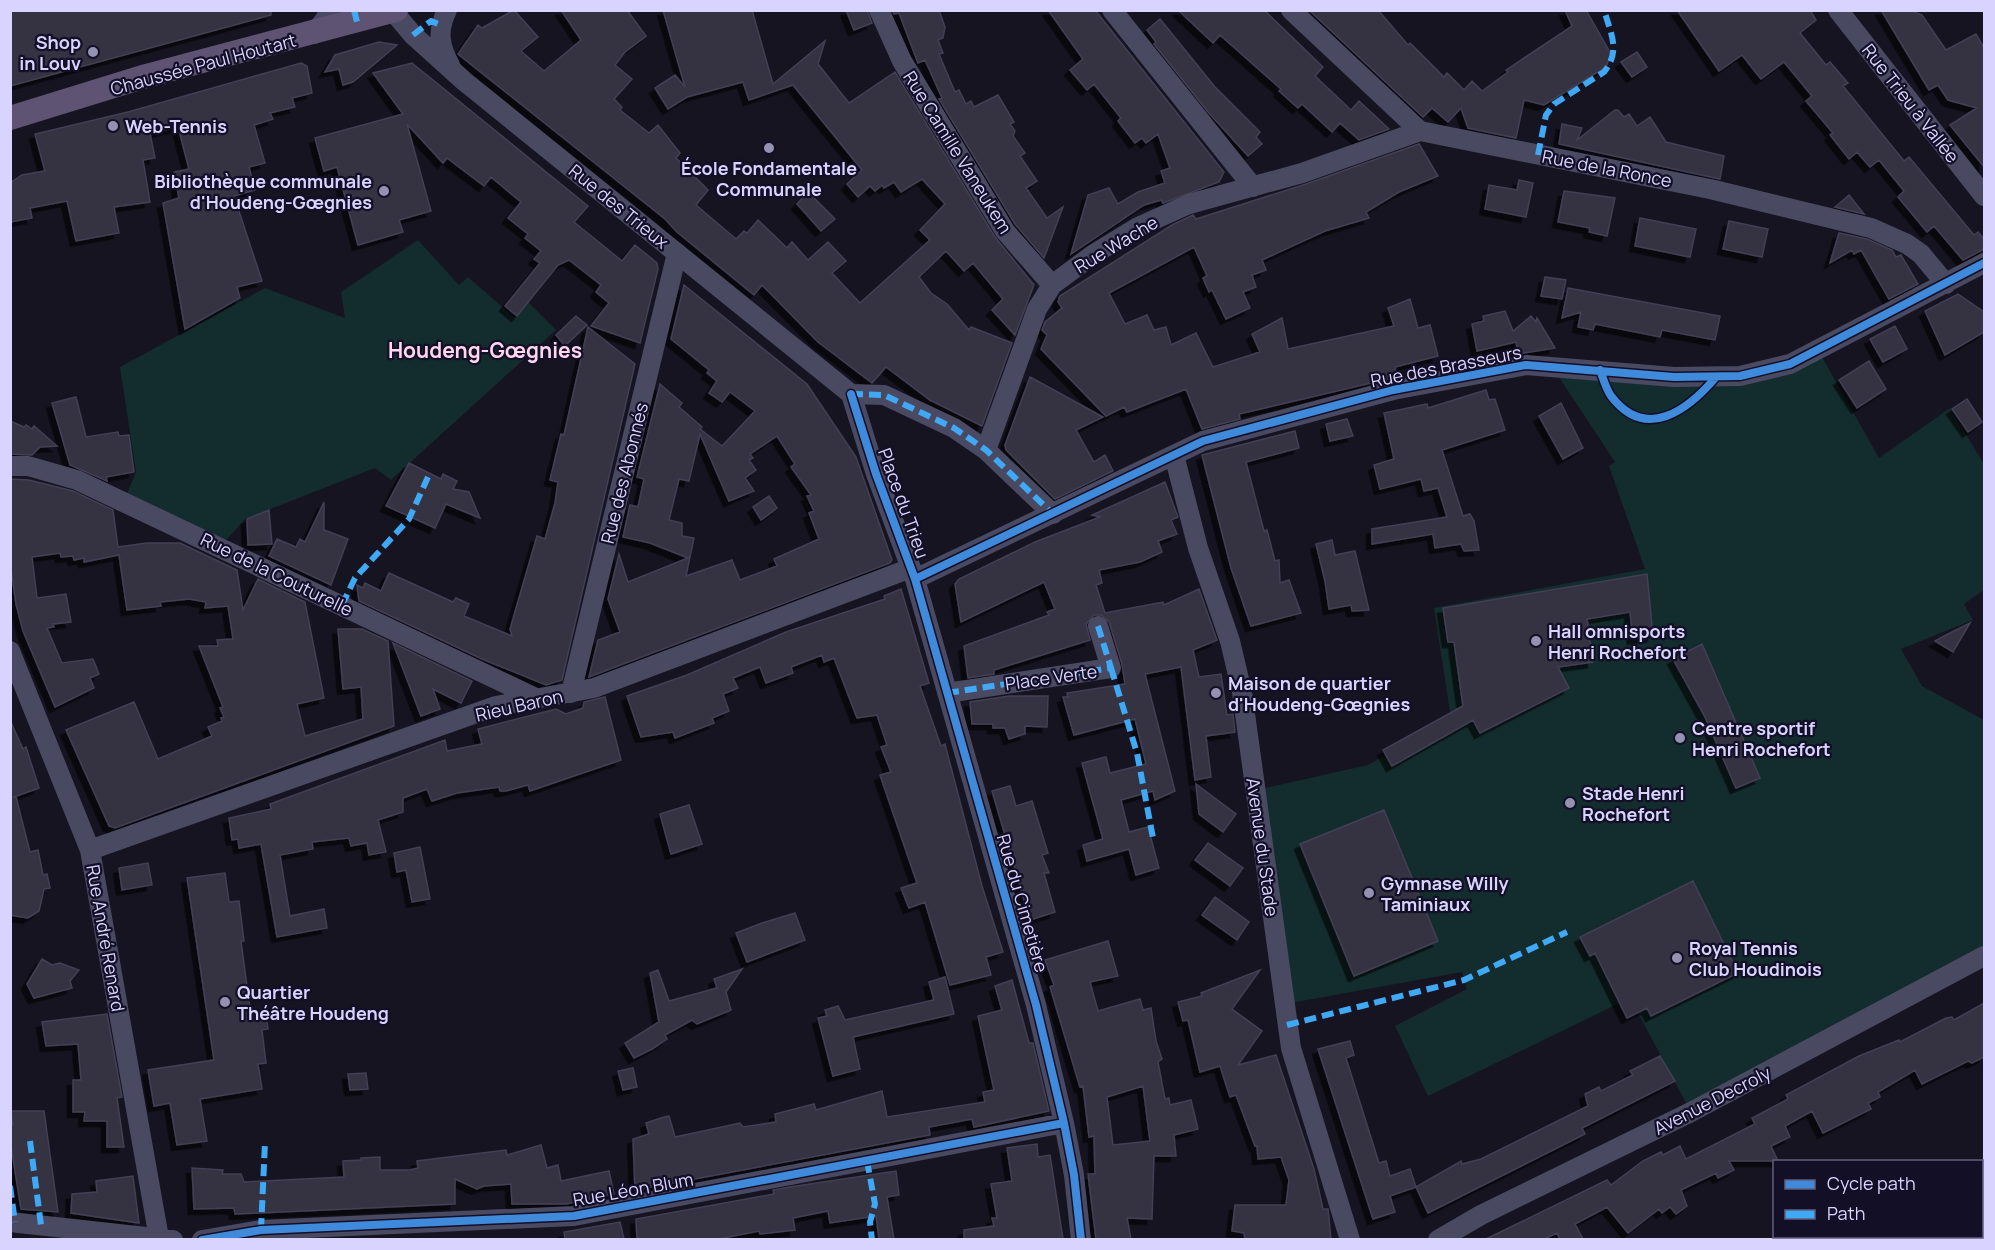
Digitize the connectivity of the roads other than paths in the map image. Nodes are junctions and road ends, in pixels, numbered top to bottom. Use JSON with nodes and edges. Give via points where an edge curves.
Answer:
{"nodes":[{"id":1,"x":332,"y":10,"type":"edge"},
{"id":2,"x":447,"y":10,"type":"edge"},
{"id":3,"x":879,"y":10,"type":"edge"},
{"id":4,"x":1112,"y":10,"type":"edge"},
{"id":5,"x":1291,"y":10,"type":"edge"},
{"id":6,"x":1838,"y":10,"type":"edge"},
{"id":7,"x":393,"y":11,"type":"edge"},
{"id":8,"x":314,"y":34,"type":"junction"},
{"id":9,"x":452,"y":70,"type":"junction"},
{"id":10,"x":10,"y":118,"type":"edge"},
{"id":11,"x":1420,"y":131,"type":"junction"},
{"id":12,"x":1253,"y":187,"type":"junction"},
{"id":13,"x":1984,"y":196,"type":"edge"},
{"id":14,"x":677,"y":253,"type":"junction"},
{"id":15,"x":1984,"y":263,"type":"edge"},
{"id":16,"x":1946,"y":284,"type":"junction"},
{"id":17,"x":1052,"y":285,"type":"junction"},
{"id":18,"x":851,"y":394,"type":"junction"},
{"id":19,"x":986,"y":450,"type":"junction"},
{"id":20,"x":1174,"y":455,"type":"junction"},
{"id":21,"x":10,"y":466,"type":"edge"},
{"id":22,"x":1053,"y":514,"type":"junction"},
{"id":23,"x":913,"y":574,"type":"junction"},
{"id":24,"x":1098,"y":626,"type":"dead end"},
{"id":25,"x":10,"y":651,"type":"edge"},
{"id":26,"x":571,"y":693,"type":"junction"},
{"id":27,"x":947,"y":693,"type":"junction"},
{"id":28,"x":538,"y":699,"type":"junction"},
{"id":29,"x":90,"y":850,"type":"junction"},
{"id":30,"x":1984,"y":956,"type":"edge"},
{"id":31,"x":1064,"y":1123,"type":"junction"},
{"id":32,"x":10,"y":1222,"type":"edge"},
{"id":33,"x":166,"y":1238,"type":"edge"},
{"id":34,"x":202,"y":1239,"type":"edge"},
{"id":35,"x":1081,"y":1239,"type":"edge"},
{"id":36,"x":1350,"y":1239,"type":"edge"},
{"id":37,"x":1438,"y":1239,"type":"edge"}],
"edges":[{"from":1,"to":8,"type":"street"},
{"from":2,"to":9,"type":"street","via":[[440,37]]},
{"from":3,"to":17,"type":"street","name":"Rue Camille Vaneukem","via":[[908,71],[1005,231]]},
{"from":4,"to":12,"type":"street"},
{"from":5,"to":11,"type":"street"},
{"from":6,"to":13,"type":"street","name":"Rue Trieu à Vallée"},
{"from":7,"to":8,"type":"main road","name":"Chaussée Paul Houtart"},
{"from":7,"to":9,"type":"street","name":"Rue des Trieux"},
{"from":8,"to":10,"type":"main road","name":"Chaussée Paul Houtart","via":[[146,76]]},
{"from":9,"to":14,"type":"street","name":"Rue des Trieux"},
{"from":11,"to":12,"type":"street","name":"Rue Wache"},
{"from":11,"to":16,"type":"street","name":"Rue de la Ronce","via":[[1710,189],[1871,228],[1914,249]]},
{"from":12,"to":17,"type":"street","name":"Rue Wache","via":[[1189,204],[1138,227]]},
{"from":14,"to":18,"type":"street","name":"Rue des Trieux"},
{"from":14,"to":26,"type":"street","name":"Rue des Abonnés"},
{"from":15,"to":16,"type":"street","name":"Rue des Brasseurs"},
{"from":16,"to":20,"type":"street","name":"Rue des Brasseurs","via":[[1790,364],[1740,376],[1674,377],[1526,365],[1393,390],[1203,441]]},
{"from":17,"to":19,"type":"street","name":"Rue Wache","via":[[1037,309]]},
{"from":18,"to":19,"type":"street","via":[[884,395],[912,406]]},
{"from":18,"to":23,"type":"street","name":"Place du Trieu"},
{"from":19,"to":22,"type":"street"},
{"from":20,"to":22,"type":"street","name":"Rue des Brasseurs"},
{"from":20,"to":36,"type":"street","name":"Avenue du Stade","via":[[1242,692],[1291,1048]]},
{"from":21,"to":28,"type":"street","name":"Rue de la Couturelle","via":[[28,466],[77,480]]},
{"from":22,"to":23,"type":"street","name":"Place du Trieu"},
{"from":23,"to":26,"type":"street","name":"Rieu Baron"},
{"from":23,"to":27,"type":"street","name":"Rue du Cimetière"},
{"from":24,"to":27,"type":"street","name":"Place Verte","via":[[1111,668]]},
{"from":25,"to":29,"type":"street","name":"Rue André Renard"},
{"from":26,"to":28,"type":"street","name":"Rieu Baron"},
{"from":27,"to":31,"type":"street","name":"Rue du Cimetière","via":[[1036,1005]]},
{"from":28,"to":29,"type":"street","name":"Rieu Baron","via":[[496,706]]},
{"from":29,"to":33,"type":"street","name":"Rue André Renard"},
{"from":30,"to":37,"type":"street","name":"Avenue Decroly","via":[[1691,1112]]},
{"from":31,"to":34,"type":"street","name":"Rue Léon Blum","via":[[574,1216],[261,1230]]},
{"from":31,"to":35,"type":"street","name":"Rue du Cimetière"},
{"from":32,"to":33,"type":"street"}]}
